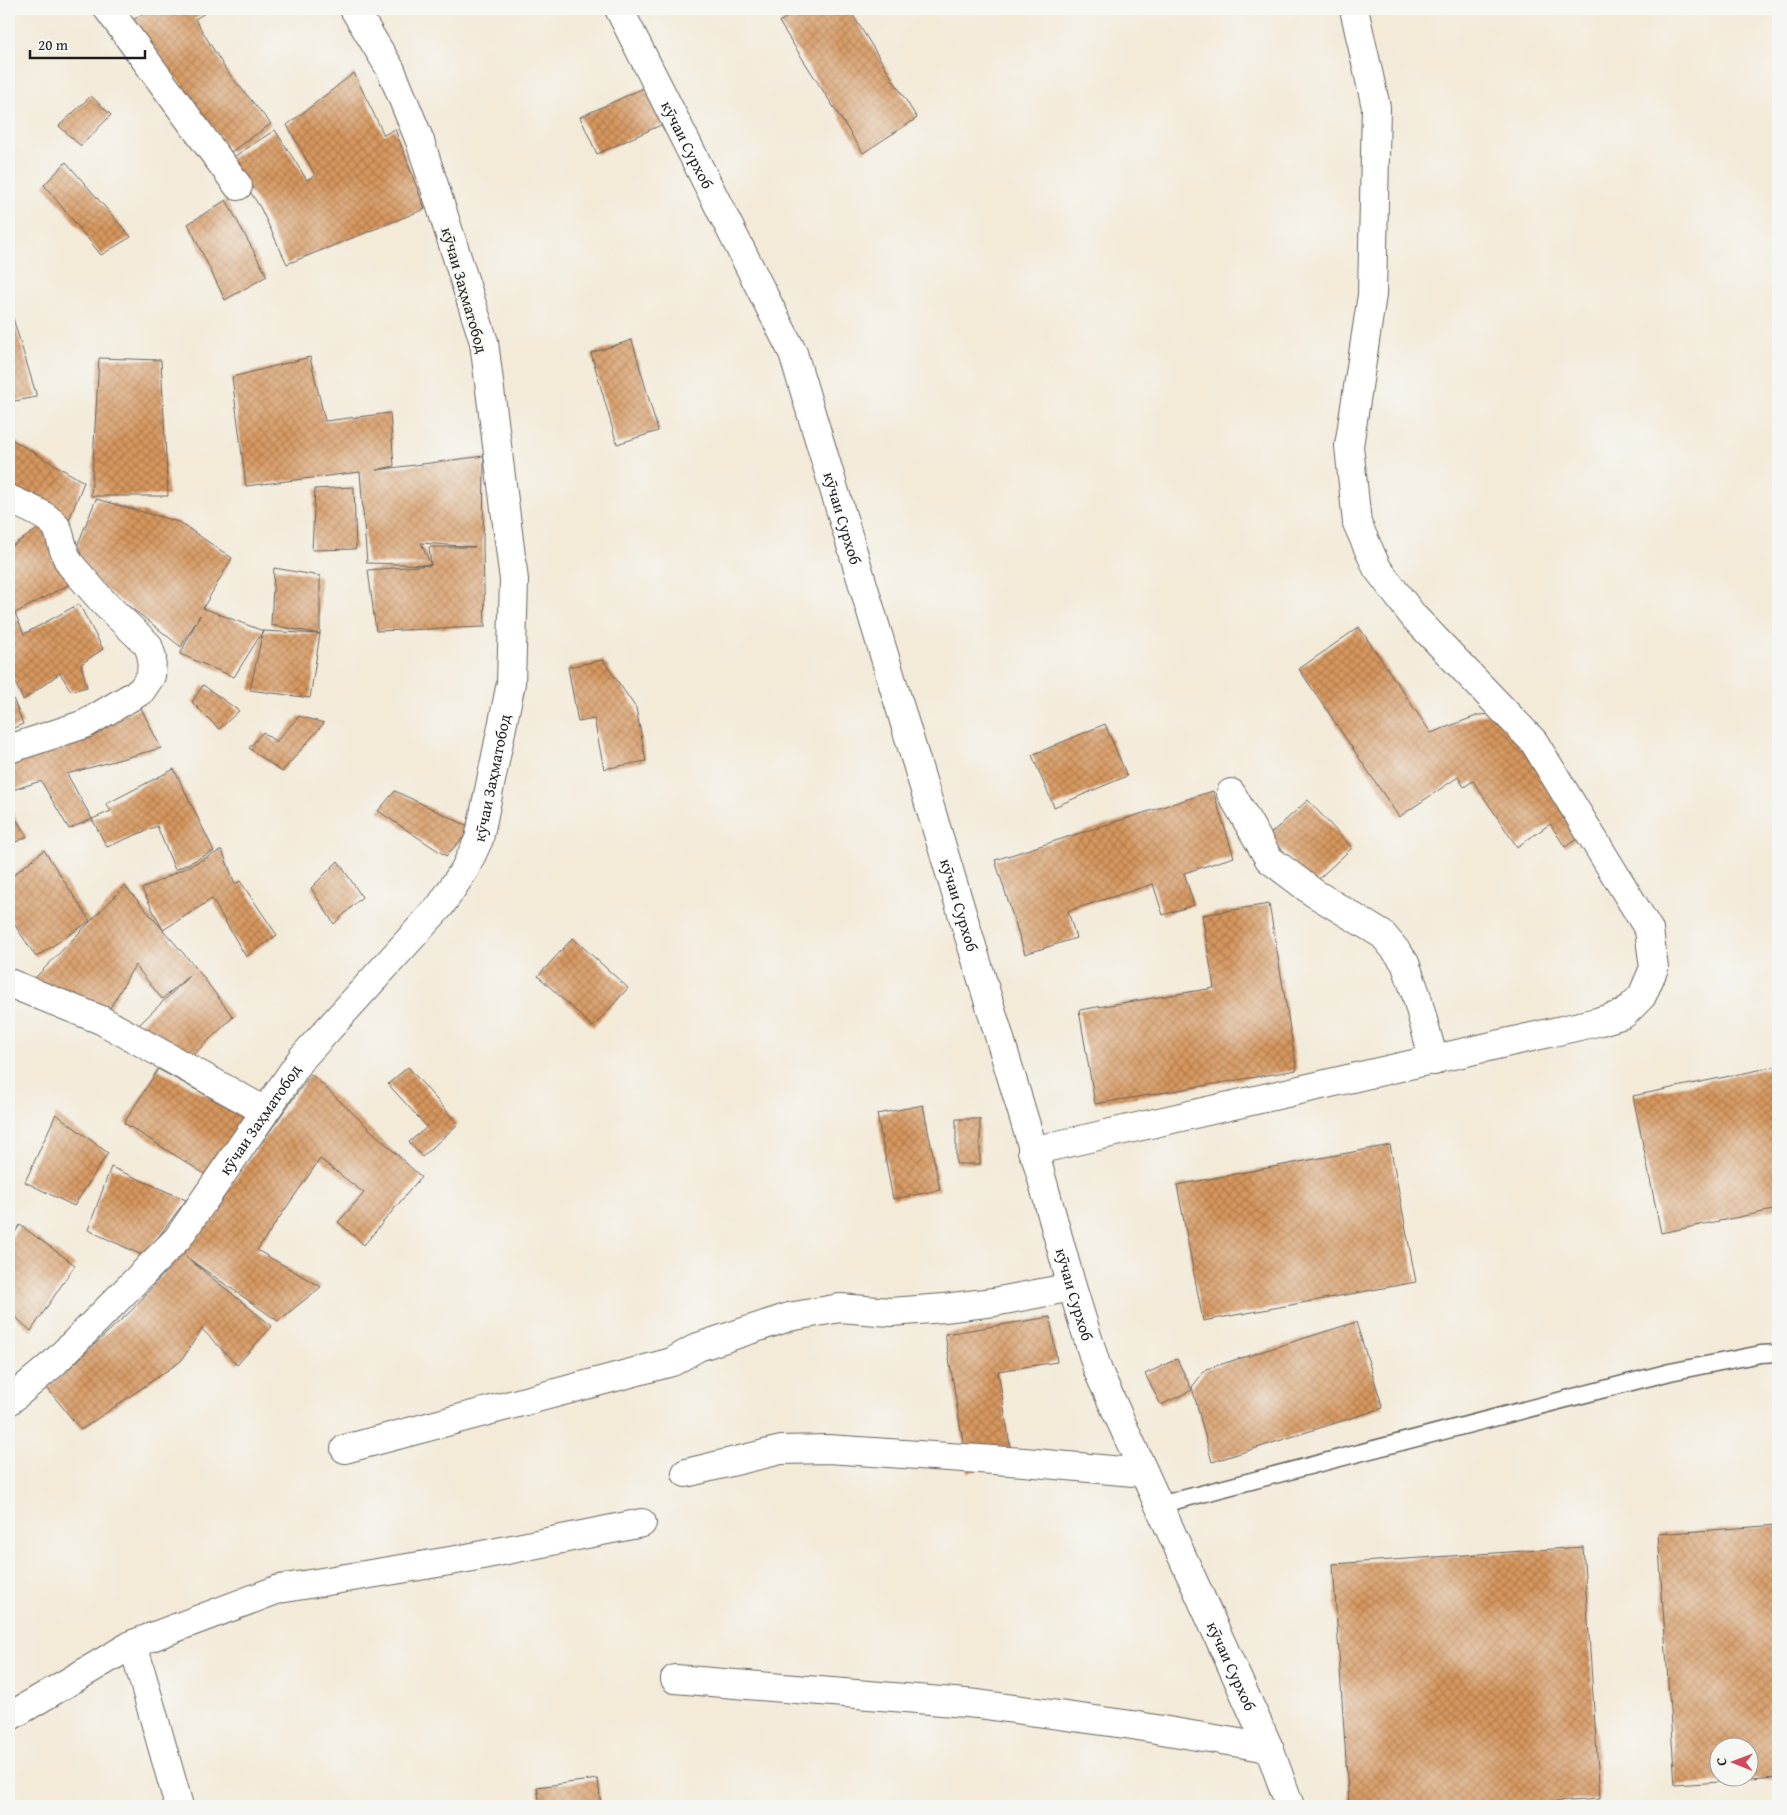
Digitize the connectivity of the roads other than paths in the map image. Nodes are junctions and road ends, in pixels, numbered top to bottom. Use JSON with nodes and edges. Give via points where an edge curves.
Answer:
{"nodes":[{"id":1,"x":108,"y":9,"type":"edge"},
{"id":2,"x":354,"y":9,"type":"edge"},
{"id":3,"x":619,"y":9,"type":"edge"},
{"id":4,"x":1354,"y":9,"type":"edge"},
{"id":5,"x":238,"y":186,"type":"dead end"},
{"id":6,"x":9,"y":499,"type":"edge"},
{"id":7,"x":9,"y":749,"type":"edge"},
{"id":8,"x":1231,"y":793,"type":"dead end"},
{"id":9,"x":9,"y":983,"type":"edge"},
{"id":10,"x":1434,"y":1061,"type":"junction"},
{"id":11,"x":266,"y":1111,"type":"junction"},
{"id":12,"x":1032,"y":1151,"type":"junction"},
{"id":13,"x":1072,"y":1287,"type":"junction"},
{"id":14,"x":1778,"y":1353,"type":"edge"},
{"id":15,"x":9,"y":1401,"type":"edge"},
{"id":16,"x":345,"y":1448,"type":"dead end"},
{"id":17,"x":686,"y":1473,"type":"dead end"},
{"id":18,"x":1144,"y":1473,"type":"junction"},
{"id":19,"x":1158,"y":1505,"type":"junction"},
{"id":20,"x":642,"y":1523,"type":"dead end"},
{"id":21,"x":133,"y":1644,"type":"junction"},
{"id":22,"x":675,"y":1679,"type":"dead end"},
{"id":23,"x":9,"y":1717,"type":"edge"},
{"id":24,"x":1269,"y":1748,"type":"junction"},
{"id":25,"x":179,"y":1806,"type":"edge"},
{"id":26,"x":1290,"y":1806,"type":"edge"}],
"edges":[{"from":1,"to":5,"type":"street"},
{"from":2,"to":11,"type":"street","name":"кӯчаи Заҳматобод","via":[[391,70],[420,141],[484,342],[514,580],[512,683],[479,839],[466,869],[441,905],[302,1058]]},
{"from":3,"to":12,"type":"street","name":"кӯчаи Сурхоб","via":[[793,353]]},
{"from":4,"to":10,"type":"street","via":[[1376,107],[1372,295],[1349,446],[1357,523],[1377,568],[1414,617],[1534,742],[1649,930],[1654,968],[1642,996],[1624,1014]]},
{"from":6,"to":7,"type":"street","via":[[51,521],[57,528],[70,564],[104,603],[148,645],[152,657],[151,676],[141,691],[85,724]]},
{"from":8,"to":10,"type":"street","via":[[1269,859],[1314,893],[1383,935],[1398,953],[1416,994]]},
{"from":9,"to":11,"type":"street","via":[[101,1020]]},
{"from":10,"to":12,"type":"street"},
{"from":11,"to":15,"type":"street","name":"кӯчаи Заҳматобод","via":[[178,1238],[54,1363]]},
{"from":12,"to":13,"type":"street","name":"кӯчаи Сурхоб"},
{"from":13,"to":16,"type":"street","via":[[944,1308],[892,1312],[840,1308],[789,1317],[698,1347],[672,1362]]},
{"from":13,"to":18,"type":"street","name":"кӯчаи Сурхоб","via":[[1098,1371]]},
{"from":14,"to":19,"type":"lane","via":[[1670,1372]]},
{"from":17,"to":18,"type":"street","via":[[781,1450],[828,1449]]},
{"from":18,"to":19,"type":"street","name":"кӯчаи Сурхоб"},
{"from":19,"to":24,"type":"street","name":"кӯчаи Сурхоб"},
{"from":20,"to":21,"type":"street","via":[[462,1559],[279,1589]]},
{"from":21,"to":23,"type":"street"},
{"from":21,"to":25,"type":"street"},
{"from":22,"to":24,"type":"street","via":[[978,1704]]},
{"from":24,"to":26,"type":"street","name":"кӯчаи Сурхоб"}]}
